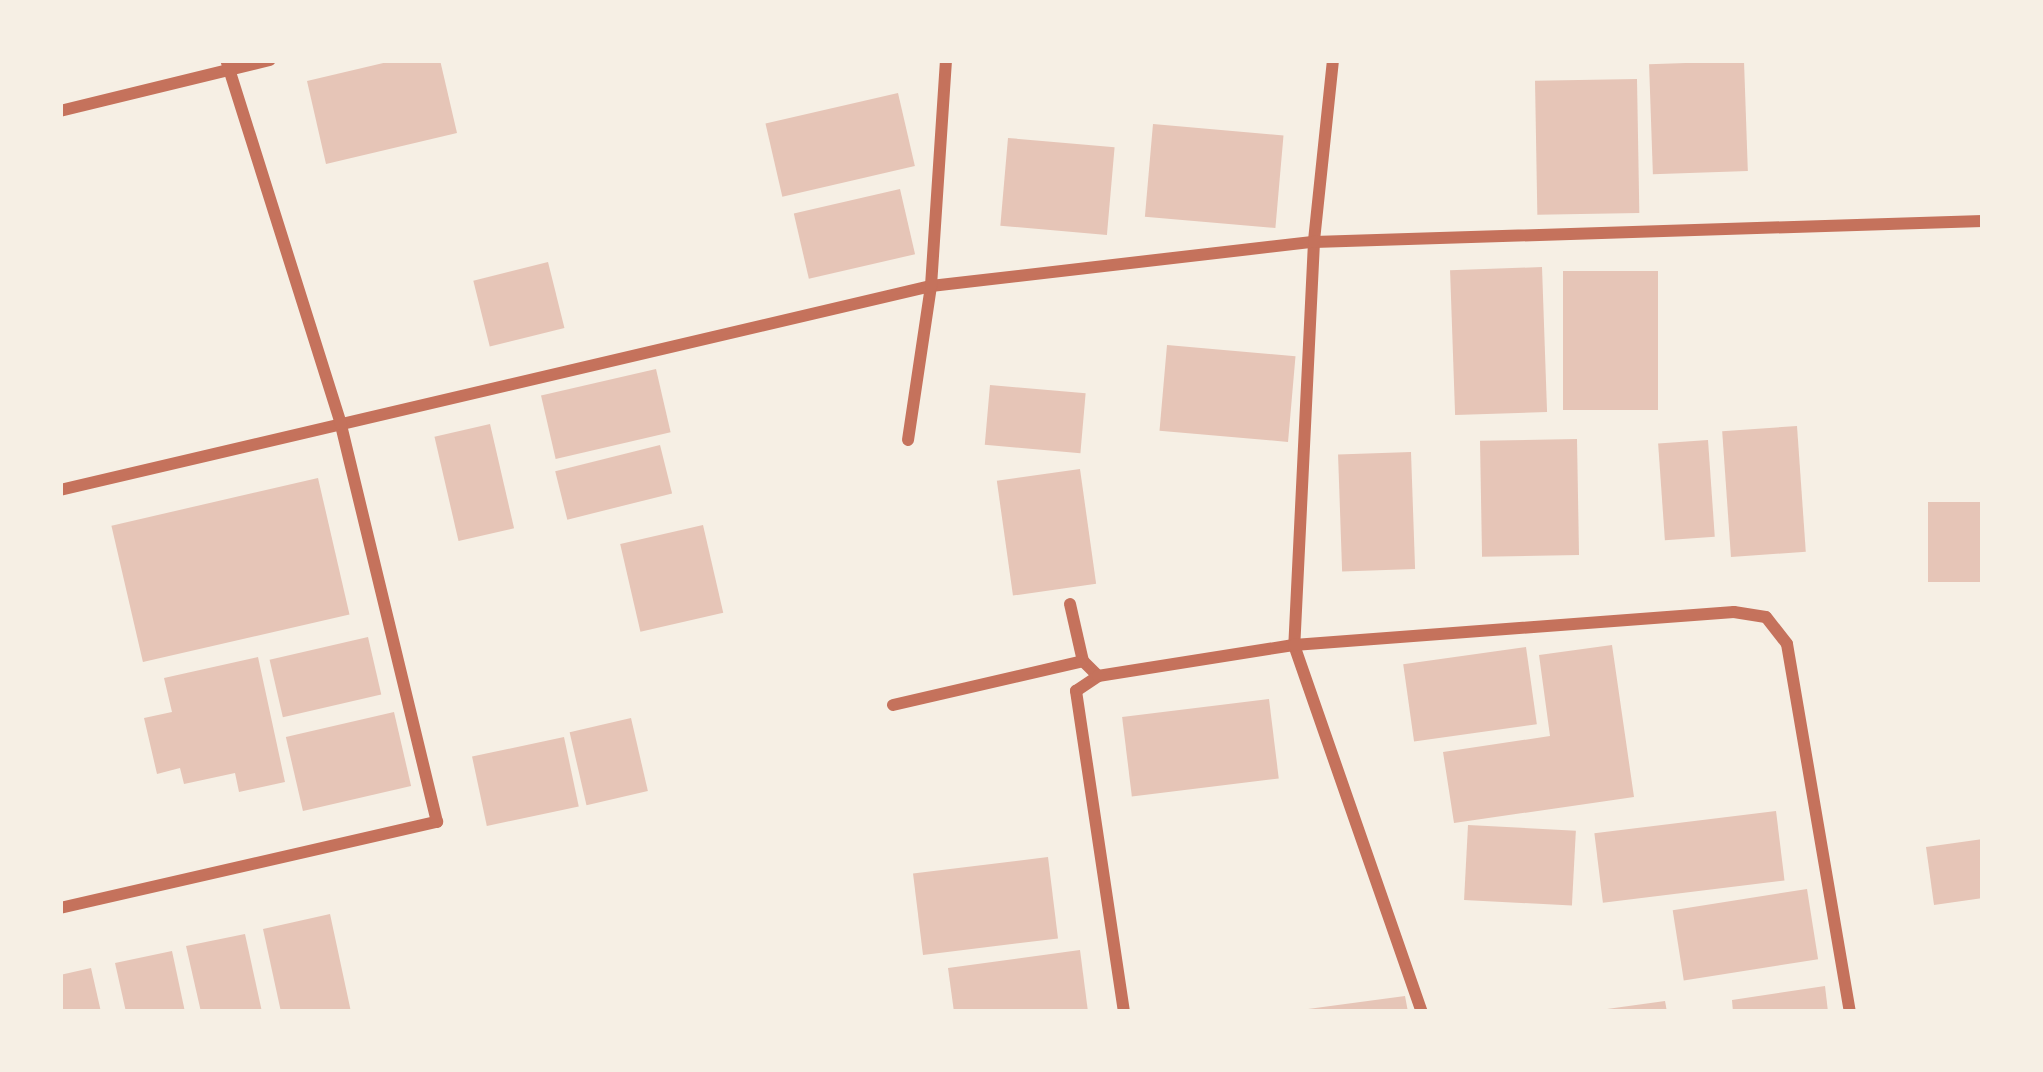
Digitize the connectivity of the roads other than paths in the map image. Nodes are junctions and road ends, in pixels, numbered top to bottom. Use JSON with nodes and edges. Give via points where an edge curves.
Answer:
{"nodes":[{"id":1,"x":270,"y":60,"type":"edge"},
{"id":2,"x":946,"y":60,"type":"edge"},
{"id":3,"x":1333,"y":60,"type":"edge"},
{"id":4,"x":227,"y":65,"type":"edge"},
{"id":5,"x":60,"y":111,"type":"edge"},
{"id":6,"x":1983,"y":221,"type":"edge"},
{"id":7,"x":1314,"y":242,"type":"junction"},
{"id":8,"x":931,"y":286,"type":"junction"},
{"id":9,"x":341,"y":424,"type":"junction"},
{"id":10,"x":908,"y":440,"type":"dead end"},
{"id":11,"x":60,"y":490,"type":"edge"},
{"id":12,"x":1070,"y":604,"type":"dead end"},
{"id":13,"x":1294,"y":645,"type":"junction"},
{"id":14,"x":1083,"y":661,"type":"junction"},
{"id":15,"x":1098,"y":676,"type":"junction"},
{"id":16,"x":893,"y":705,"type":"dead end"},
{"id":17,"x":60,"y":908,"type":"edge"},
{"id":18,"x":1124,"y":1012,"type":"edge"},
{"id":19,"x":1422,"y":1012,"type":"edge"},
{"id":20,"x":1850,"y":1012,"type":"edge"}],
"edges":[{"from":1,"to":4,"type":"street"},
{"from":2,"to":8,"type":"street"},
{"from":3,"to":7,"type":"street"},
{"from":4,"to":5,"type":"street"},
{"from":4,"to":9,"type":"street"},
{"from":6,"to":7,"type":"street"},
{"from":7,"to":8,"type":"street"},
{"from":7,"to":13,"type":"street"},
{"from":8,"to":9,"type":"street"},
{"from":8,"to":10,"type":"street"},
{"from":9,"to":11,"type":"street"},
{"from":9,"to":17,"type":"street","via":[[437,822]]},
{"from":12,"to":14,"type":"street"},
{"from":13,"to":15,"type":"street"},
{"from":13,"to":19,"type":"street"},
{"from":13,"to":20,"type":"street","via":[[1733,612],[1766,617],[1786,644],[1801,698]]},
{"from":14,"to":15,"type":"street"},
{"from":14,"to":16,"type":"street"},
{"from":15,"to":18,"type":"street","via":[[1076,692]]}]}
